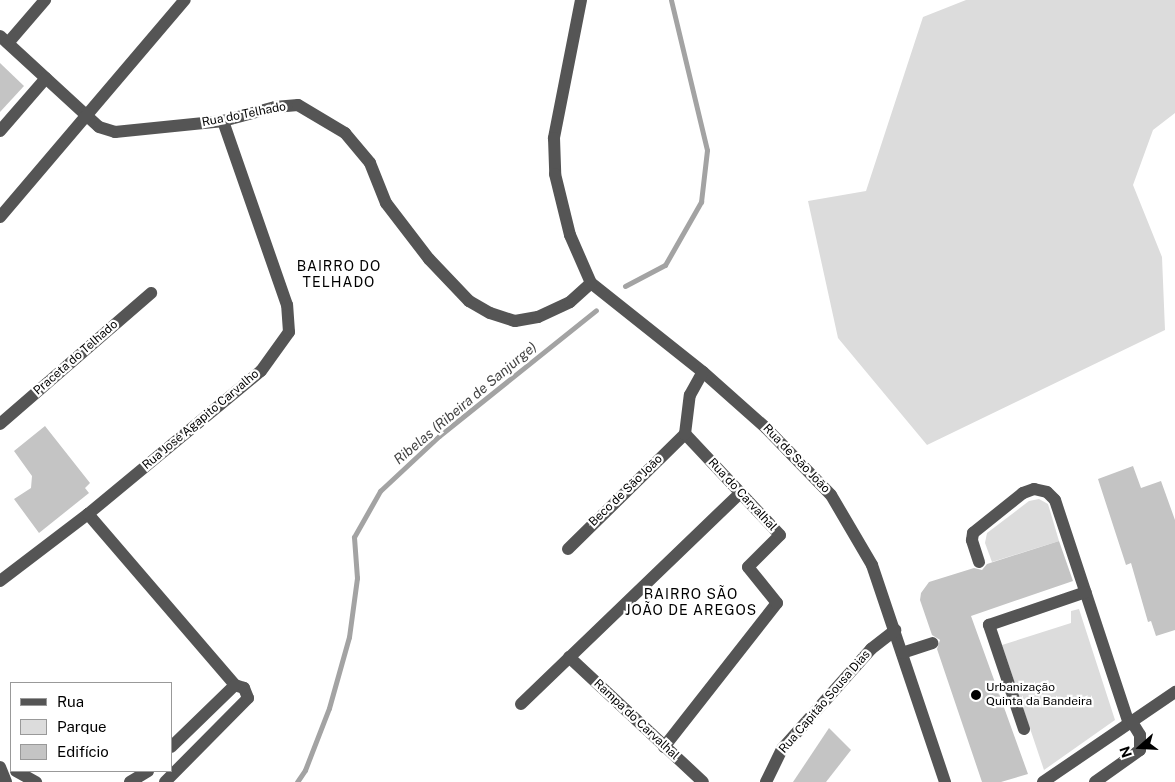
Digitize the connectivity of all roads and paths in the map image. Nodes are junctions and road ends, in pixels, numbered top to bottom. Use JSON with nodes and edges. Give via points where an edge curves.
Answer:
{"nodes":[{"id":1,"x":45,"y":0,"type":"edge"},
{"id":2,"x":185,"y":0,"type":"edge"},
{"id":3,"x":581,"y":0,"type":"edge"},
{"id":4,"x":4,"y":40,"type":"edge"},
{"id":5,"x":46,"y":78,"type":"junction"},
{"id":6,"x":86,"y":116,"type":"junction"},
{"id":7,"x":224,"y":121,"type":"junction"},
{"id":8,"x":0,"y":131,"type":"edge"},
{"id":9,"x":1,"y":214,"type":"edge"},
{"id":10,"x":591,"y":284,"type":"junction"},
{"id":11,"x":151,"y":293,"type":"dead end"},
{"id":12,"x":703,"y":372,"type":"junction"},
{"id":13,"x":0,"y":424,"type":"edge"},
{"id":14,"x":685,"y":434,"type":"junction"},
{"id":15,"x":740,"y":493,"type":"junction"},
{"id":16,"x":88,"y":514,"type":"junction"},
{"id":17,"x":568,"y":549,"type":"dead end"},
{"id":18,"x":979,"y":562,"type":"dead end"},
{"id":19,"x":0,"y":581,"type":"edge"},
{"id":20,"x":1086,"y":592,"type":"junction"},
{"id":21,"x":895,"y":630,"type":"junction"},
{"id":22,"x":932,"y":643,"type":"dead end"},
{"id":23,"x":902,"y":653,"type":"junction"},
{"id":24,"x":569,"y":658,"type":"junction"},
{"id":25,"x":235,"y":684,"type":"junction"},
{"id":26,"x":1175,"y":692,"type":"edge"},
{"id":27,"x":521,"y":704,"type":"dead end"},
{"id":28,"x":1131,"y":723,"type":"junction"},
{"id":29,"x":1024,"y":729,"type":"dead end"},
{"id":30,"x":172,"y":747,"type":"edge"},
{"id":31,"x":664,"y":747,"type":"junction"},
{"id":32,"x":0,"y":767,"type":"edge"},
{"id":33,"x":18,"y":772,"type":"edge"},
{"id":34,"x":146,"y":772,"type":"edge"},
{"id":35,"x":6,"y":782,"type":"edge"},
{"id":36,"x":36,"y":782,"type":"edge"},
{"id":37,"x":130,"y":782,"type":"edge"},
{"id":38,"x":166,"y":782,"type":"edge"},
{"id":39,"x":703,"y":782,"type":"edge"},
{"id":40,"x":766,"y":782,"type":"edge"},
{"id":41,"x":945,"y":782,"type":"edge"},
{"id":42,"x":1043,"y":782,"type":"edge"},
{"id":43,"x":1095,"y":782,"type":"edge"}],
"edges":[{"from":1,"to":4,"type":"street"},
{"from":2,"to":6,"type":"street"},
{"from":3,"to":10,"type":"street","via":[[554,138],[555,174],[570,235]]},
{"from":4,"to":5,"type":"street","name":"Rua do Telhado"},
{"from":5,"to":6,"type":"street","name":"Rua do Telhado"},
{"from":5,"to":8,"type":"street"},
{"from":6,"to":7,"type":"street","name":"Rua do Telhado","via":[[100,127],[130,132]]},
{"from":6,"to":9,"type":"street"},
{"from":7,"to":10,"type":"street","name":"Rua do Telhado","via":[[276,107],[298,106],[345,133],[370,163],[386,203],[429,259],[469,301],[490,312],[515,322],[538,317],[570,302]]},
{"from":7,"to":16,"type":"street","name":"Rua José Agapito Carvalho","via":[[287,305],[289,332],[260,371]]},
{"from":10,"to":12,"type":"street","name":"Rua de São João"},
{"from":11,"to":13,"type":"street","name":"Praceta do Telhado"},
{"from":12,"to":14,"type":"street","via":[[690,395]]},
{"from":12,"to":21,"type":"street","name":"Rua de São João","via":[[766,428],[831,495],[872,565]]},
{"from":14,"to":15,"type":"street","name":"Rua do Carvalhal"},
{"from":14,"to":17,"type":"street","name":"Beco de São João"},
{"from":15,"to":24,"type":"street"},
{"from":15,"to":31,"type":"street","name":"Rua do Carvalhal","via":[[780,535],[748,567],[778,603]]},
{"from":16,"to":19,"type":"street","name":"Rua José Agapito Carvalho"},
{"from":16,"to":25,"type":"street"},
{"from":18,"to":20,"type":"street","via":[[973,533],[1023,493],[1034,489],[1047,492],[1055,500]]},
{"from":20,"to":28,"type":"street"},
{"from":20,"to":29,"type":"street","via":[[989,625]]},
{"from":21,"to":23,"type":"street","name":"Rua de São João"},
{"from":21,"to":40,"type":"street","name":"Rua Capitão Sousa Dias","via":[[871,649],[782,748]]},
{"from":22,"to":23,"type":"street"},
{"from":23,"to":41,"type":"street","name":"Rua de São João"},
{"from":24,"to":27,"type":"street"},
{"from":24,"to":31,"type":"street","name":"Rampa do Carvalhal"},
{"from":25,"to":30,"type":"street"},
{"from":25,"to":38,"type":"street","via":[[244,688],[248,698]]},
{"from":26,"to":28,"type":"street"},
{"from":28,"to":42,"type":"street"},
{"from":28,"to":43,"type":"street","via":[[1140,735],[1140,750]]},
{"from":31,"to":39,"type":"street","name":"Rampa do Carvalhal"},
{"from":32,"to":35,"type":"street"},
{"from":33,"to":36,"type":"street"},
{"from":34,"to":37,"type":"street"}]}
